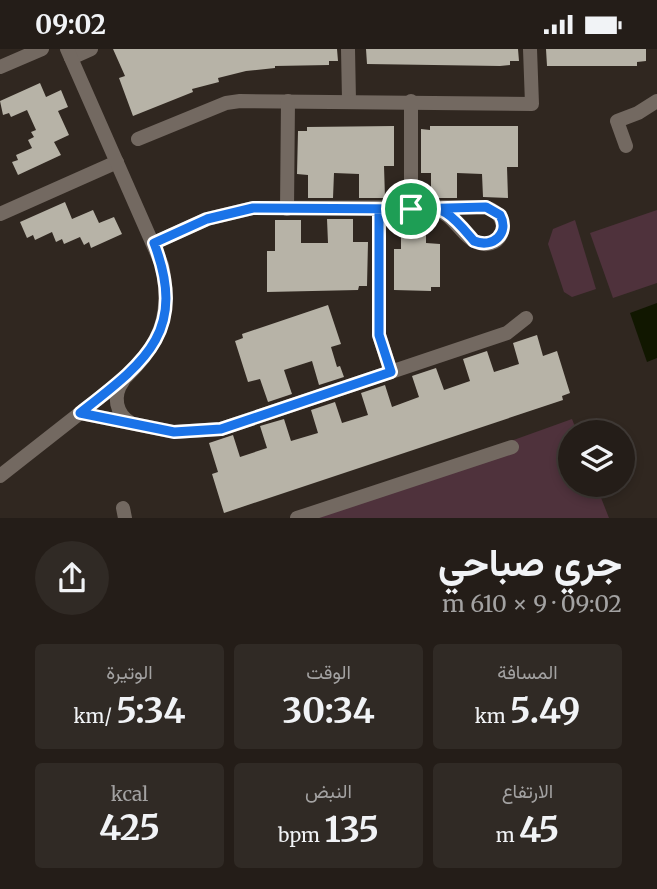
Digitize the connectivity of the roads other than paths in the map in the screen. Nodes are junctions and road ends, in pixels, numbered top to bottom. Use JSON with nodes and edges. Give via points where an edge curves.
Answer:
{"nodes":[{"id":1,"x":42,"y":49,"type":"edge"},
{"id":2,"x":91,"y":49,"type":"edge"},
{"id":3,"x":348,"y":49,"type":"edge"},
{"id":4,"x":530,"y":49,"type":"edge"},
{"id":5,"x":69,"y":54,"type":"edge"},
{"id":6,"x":0,"y":67,"type":"edge"},
{"id":7,"x":349,"y":100,"type":"junction"},
{"id":8,"x":288,"y":101,"type":"junction"},
{"id":9,"x":411,"y":101,"type":"junction"},
{"id":10,"x":657,"y":101,"type":"edge"},
{"id":11,"x":138,"y":139,"type":"dead end"},
{"id":12,"x":626,"y":146,"type":"dead end"},
{"id":13,"x":117,"y":162,"type":"junction"},
{"id":14,"x":287,"y":209,"type":"junction"},
{"id":15,"x":379,"y":209,"type":"junction"},
{"id":16,"x":411,"y":209,"type":"junction"},
{"id":17,"x":435,"y":209,"type":"dead end"},
{"id":18,"x":0,"y":214,"type":"edge"},
{"id":19,"x":154,"y":243,"type":"junction"},
{"id":20,"x":526,"y":318,"type":"dead end"},
{"id":21,"x":391,"y":372,"type":"junction"},
{"id":22,"x":126,"y":377,"type":"junction"},
{"id":23,"x":80,"y":413,"type":"junction"},
{"id":24,"x":136,"y":425,"type":"junction"},
{"id":25,"x":512,"y":447,"type":"dead end"},
{"id":26,"x":1,"y":484,"type":"edge"},
{"id":27,"x":297,"y":518,"type":"edge"}],
"edges":[{"from":1,"to":6,"type":"street"},
{"from":2,"to":5,"type":"street"},
{"from":3,"to":7,"type":"street"},
{"from":4,"to":9,"type":"street","via":[[532,104]]},
{"from":5,"to":13,"type":"street"},
{"from":7,"to":8,"type":"street"},
{"from":7,"to":9,"type":"street"},
{"from":8,"to":11,"type":"street","via":[[226,103]]},
{"from":8,"to":14,"type":"street"},
{"from":9,"to":16,"type":"street"},
{"from":10,"to":12,"type":"street","via":[[617,121]]},
{"from":13,"to":18,"type":"street"},
{"from":13,"to":19,"type":"street"},
{"from":14,"to":15,"type":"street"},
{"from":14,"to":19,"type":"street","via":[[231,212]]},
{"from":15,"to":16,"type":"street"},
{"from":15,"to":21,"type":"street","via":[[379,335]]},
{"from":16,"to":17,"type":"street"},
{"from":19,"to":22,"type":"street","via":[[167,286],[162,327],[152,347]]},
{"from":20,"to":21,"type":"street","via":[[507,333]]},
{"from":21,"to":24,"type":"street","via":[[221,429],[174,432]]},
{"from":22,"to":23,"type":"street"},
{"from":22,"to":24,"type":"street","via":[[119,387],[117,405],[123,417]]},
{"from":23,"to":24,"type":"street"},
{"from":23,"to":26,"type":"street"},
{"from":25,"to":27,"type":"street"}]}
